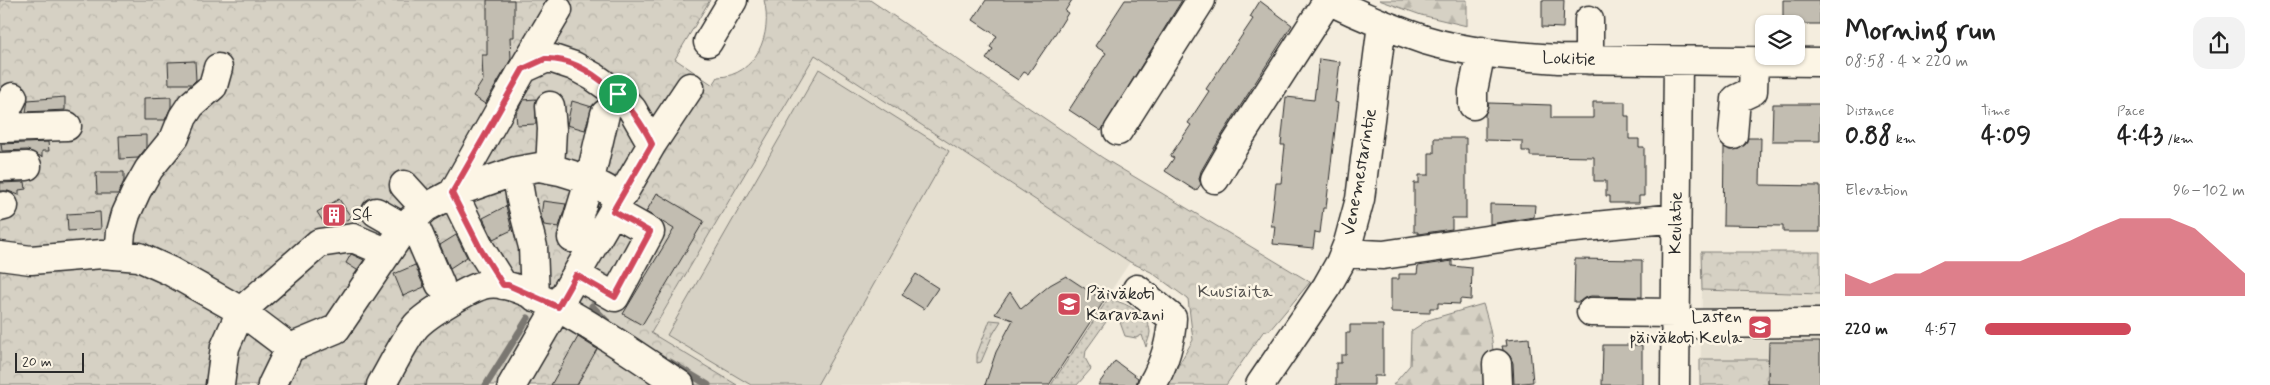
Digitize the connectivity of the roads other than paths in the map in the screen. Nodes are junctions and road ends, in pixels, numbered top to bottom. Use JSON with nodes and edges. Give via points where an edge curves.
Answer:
{"nodes":[{"id":1,"x":733,"y":0,"type":"edge"},
{"id":2,"x":1201,"y":0,"type":"edge"},
{"id":3,"x":1328,"y":0,"type":"edge"},
{"id":4,"x":558,"y":10,"type":"dead end"},
{"id":5,"x":1589,"y":20,"type":"dead end"},
{"id":6,"x":1382,"y":24,"type":"junction"},
{"id":7,"x":708,"y":42,"type":"dead end"},
{"id":8,"x":1481,"y":51,"type":"junction"},
{"id":9,"x":1589,"y":60,"type":"junction"},
{"id":10,"x":1678,"y":61,"type":"junction"},
{"id":11,"x":1754,"y":62,"type":"junction"},
{"id":12,"x":1820,"y":62,"type":"edge"},
{"id":13,"x":218,"y":68,"type":"dead end"},
{"id":14,"x":523,"y":69,"type":"junction"},
{"id":15,"x":690,"y":87,"type":"dead end"},
{"id":16,"x":13,"y":97,"type":"dead end"},
{"id":17,"x":1472,"y":105,"type":"dead end"},
{"id":18,"x":550,"y":106,"type":"dead end"},
{"id":19,"x":605,"y":114,"type":"dead end"},
{"id":20,"x":0,"y":123,"type":"edge"},
{"id":21,"x":67,"y":126,"type":"dead end"},
{"id":22,"x":0,"y":128,"type":"edge"},
{"id":23,"x":1118,"y":131,"type":"dead end"},
{"id":24,"x":1733,"y":135,"type":"dead end"},
{"id":25,"x":652,"y":144,"type":"junction"},
{"id":26,"x":28,"y":166,"type":"dead end"},
{"id":27,"x":0,"y":167,"type":"edge"},
{"id":28,"x":550,"y":169,"type":"junction"},
{"id":29,"x":516,"y":171,"type":"junction"},
{"id":30,"x":1215,"y":179,"type":"dead end"},
{"id":31,"x":589,"y":180,"type":"junction"},
{"id":32,"x":404,"y":185,"type":"dead end"},
{"id":33,"x":452,"y":193,"type":"junction"},
{"id":34,"x":616,"y":206,"type":"junction"},
{"id":35,"x":376,"y":212,"type":"dead end"},
{"id":36,"x":414,"y":218,"type":"junction"},
{"id":37,"x":1676,"y":218,"type":"junction"},
{"id":38,"x":572,"y":238,"type":"dead end"},
{"id":39,"x":386,"y":252,"type":"junction"},
{"id":40,"x":1344,"y":253,"type":"junction"},
{"id":41,"x":119,"y":255,"type":"junction"},
{"id":42,"x":0,"y":256,"type":"edge"},
{"id":43,"x":576,"y":275,"type":"junction"},
{"id":44,"x":440,"y":284,"type":"dead end"},
{"id":45,"x":503,"y":285,"type":"junction"},
{"id":46,"x":1137,"y":289,"type":"dead end"},
{"id":47,"x":547,"y":302,"type":"junction"},
{"id":48,"x":241,"y":311,"type":"junction"},
{"id":49,"x":1590,"y":312,"type":"dead end"},
{"id":50,"x":1675,"y":318,"type":"junction"},
{"id":51,"x":1820,"y":323,"type":"edge"},
{"id":52,"x":290,"y":348,"type":"junction"},
{"id":53,"x":220,"y":385,"type":"edge"},
{"id":54,"x":272,"y":385,"type":"edge"},
{"id":55,"x":381,"y":385,"type":"edge"},
{"id":56,"x":512,"y":385,"type":"edge"},
{"id":57,"x":680,"y":385,"type":"edge"},
{"id":58,"x":1152,"y":385,"type":"edge"},
{"id":59,"x":1260,"y":385,"type":"edge"},
{"id":60,"x":1675,"y":385,"type":"edge"}],
"edges":[{"from":1,"to":7,"type":"street"},
{"from":2,"to":23,"type":"street"},
{"from":3,"to":6,"type":"street","name":"Lokitie"},
{"from":3,"to":30,"type":"street"},
{"from":4,"to":14,"type":"street"},
{"from":5,"to":9,"type":"street"},
{"from":6,"to":8,"type":"street","name":"Lokitie","via":[[1425,40]]},
{"from":6,"to":40,"type":"street","name":"Venemestarintie","via":[[1360,199]]},
{"from":8,"to":9,"type":"street","name":"Lokitie","via":[[1521,57]]},
{"from":8,"to":17,"type":"street"},
{"from":9,"to":10,"type":"street","name":"Lokitie"},
{"from":10,"to":11,"type":"street","name":"Lokitie"},
{"from":10,"to":37,"type":"street","name":"Keulatie"},
{"from":11,"to":12,"type":"street","name":"Lokitie"},
{"from":11,"to":24,"type":"street","via":[[1753,92],[1736,99]]},
{"from":13,"to":41,"type":"street","via":[[213,86],[182,117],[176,137],[149,169],[137,190],[120,232]]},
{"from":14,"to":25,"type":"street","via":[[545,59],[553,59],[594,77],[632,109]]},
{"from":14,"to":33,"type":"street"},
{"from":15,"to":25,"type":"street"},
{"from":16,"to":20,"type":"street"},
{"from":18,"to":28,"type":"street"},
{"from":19,"to":31,"type":"street"},
{"from":21,"to":22,"type":"street"},
{"from":25,"to":34,"type":"street"},
{"from":26,"to":27,"type":"street"},
{"from":28,"to":29,"type":"street"},
{"from":28,"to":31,"type":"street"},
{"from":29,"to":33,"type":"street"},
{"from":29,"to":47,"type":"street"},
{"from":31,"to":34,"type":"street","via":[[606,189]]},
{"from":31,"to":38,"type":"street"},
{"from":32,"to":36,"type":"street"},
{"from":33,"to":36,"type":"street"},
{"from":33,"to":45,"type":"street"},
{"from":34,"to":43,"type":"street"},
{"from":34,"to":43,"type":"street","via":[[650,232],[615,297]]},
{"from":35,"to":36,"type":"street"},
{"from":36,"to":39,"type":"street"},
{"from":36,"to":44,"type":"street"},
{"from":37,"to":40,"type":"street","via":[[1555,230],[1383,254]]},
{"from":37,"to":50,"type":"street","name":"Keulatie"},
{"from":39,"to":48,"type":"street","via":[[353,238],[318,243]]},
{"from":39,"to":52,"type":"street","via":[[336,329]]},
{"from":40,"to":59,"type":"street","name":"Venemestarintie","via":[[1327,286]]},
{"from":41,"to":42,"type":"street","via":[[31,260]]},
{"from":41,"to":48,"type":"street","via":[[147,260]]},
{"from":43,"to":47,"type":"street"},
{"from":45,"to":47,"type":"street"},
{"from":45,"to":55,"type":"street","via":[[488,284],[435,310],[416,327]]},
{"from":46,"to":58,"type":"street","via":[[1172,318],[1170,341],[1162,368]]},
{"from":47,"to":56,"type":"street"},
{"from":47,"to":57,"type":"street","via":[[616,341]]},
{"from":48,"to":52,"type":"street"},
{"from":48,"to":53,"type":"street","via":[[225,347]]},
{"from":49,"to":50,"type":"street"},
{"from":50,"to":51,"type":"street"},
{"from":50,"to":60,"type":"street","name":"Keulatie"},
{"from":52,"to":54,"type":"street"}]}
